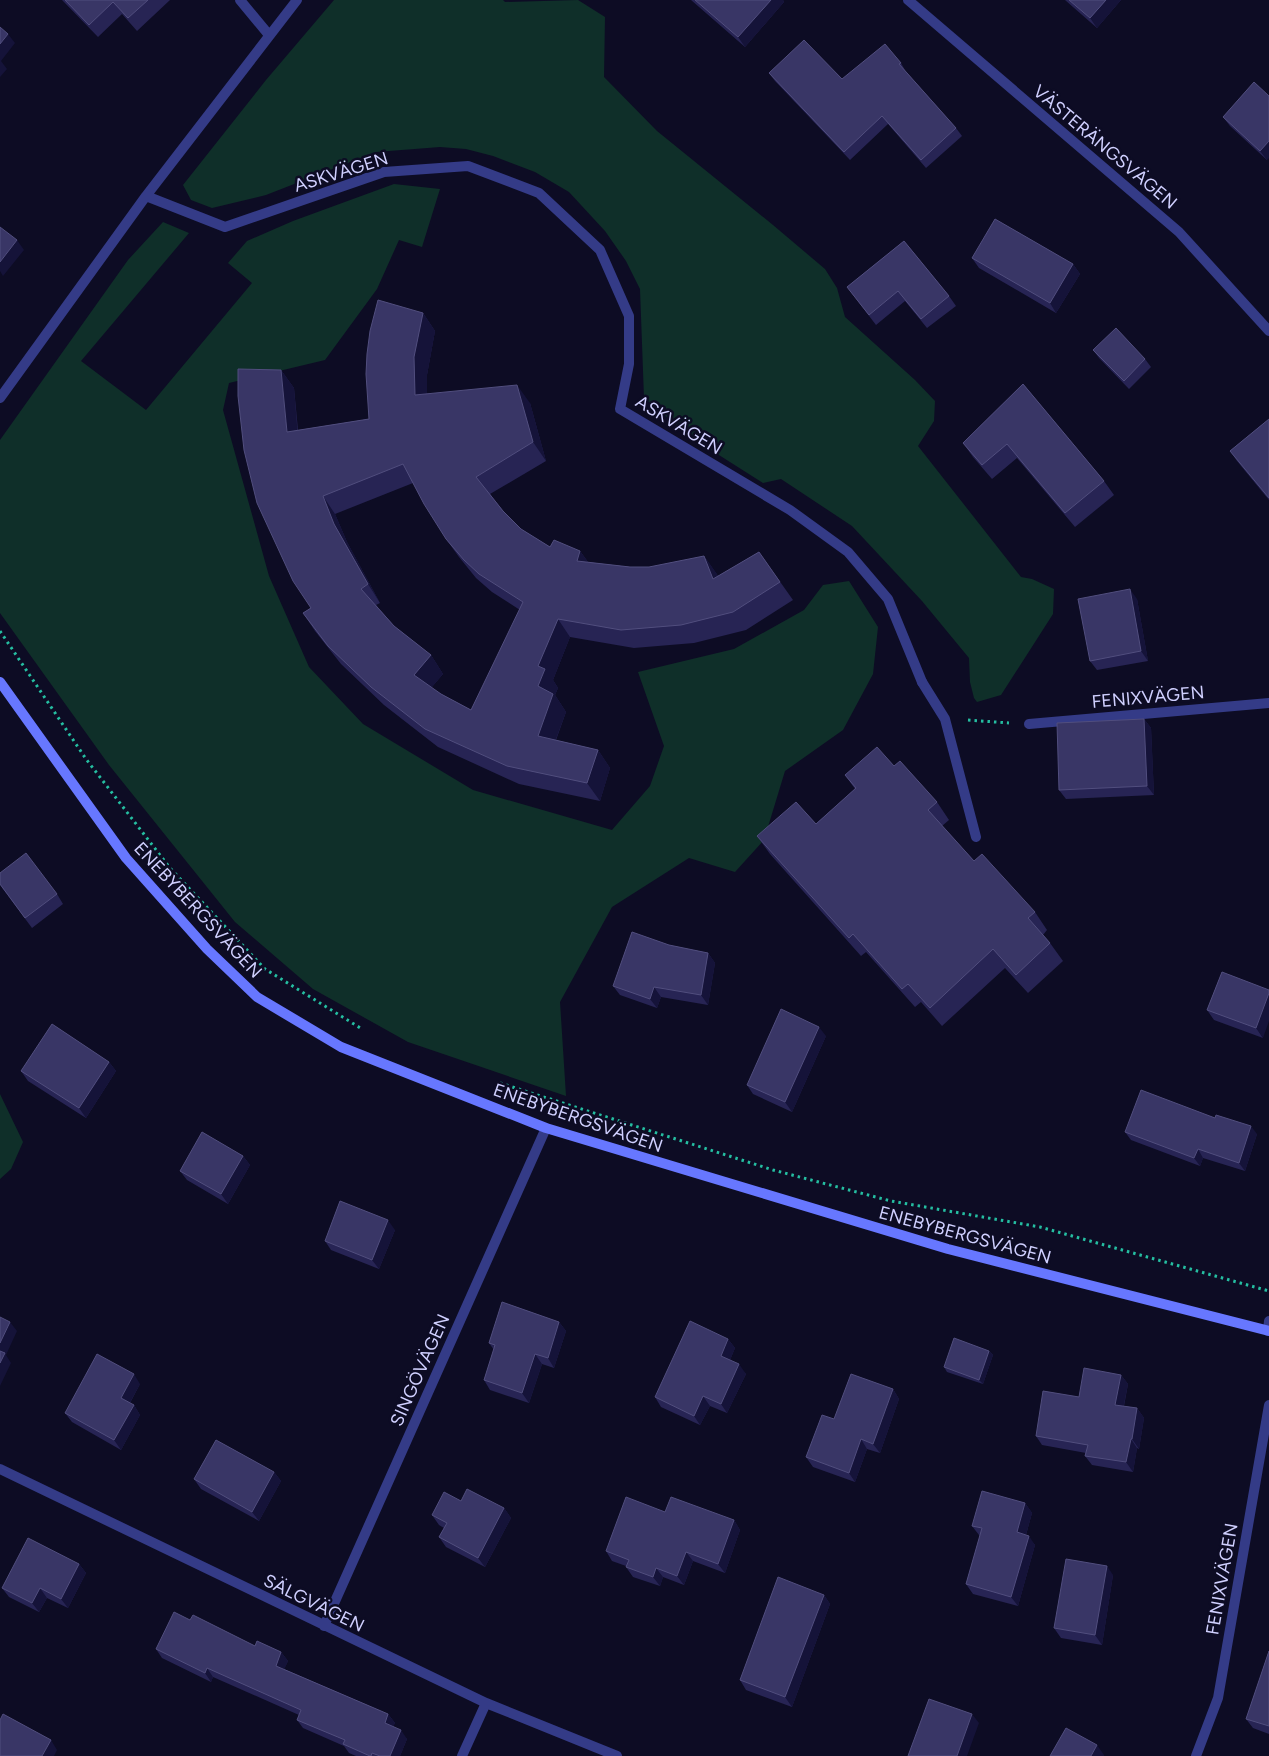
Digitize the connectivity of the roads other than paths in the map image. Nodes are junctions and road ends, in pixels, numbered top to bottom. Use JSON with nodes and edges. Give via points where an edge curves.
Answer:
{"nodes":[{"id":1,"x":240,"y":0,"type":"edge"},
{"id":2,"x":297,"y":0,"type":"edge"},
{"id":3,"x":908,"y":0,"type":"edge"},
{"id":4,"x":269,"y":35,"type":"junction"},
{"id":5,"x":146,"y":196,"type":"junction"},
{"id":6,"x":1269,"y":331,"type":"edge"},
{"id":7,"x":0,"y":398,"type":"edge"},
{"id":8,"x":0,"y":682,"type":"edge"},
{"id":9,"x":1269,"y":703,"type":"edge"},
{"id":10,"x":1029,"y":724,"type":"road end"},
{"id":11,"x":976,"y":836,"type":"dead end"},
{"id":12,"x":546,"y":1128,"type":"junction"},
{"id":13,"x":1269,"y":1328,"type":"edge"},
{"id":14,"x":1269,"y":1405,"type":"edge"},
{"id":15,"x":0,"y":1469,"type":"edge"},
{"id":16,"x":324,"y":1626,"type":"junction"},
{"id":17,"x":486,"y":1704,"type":"junction"},
{"id":18,"x":462,"y":1756,"type":"edge"},
{"id":19,"x":617,"y":1756,"type":"edge"},
{"id":20,"x":1196,"y":1756,"type":"edge"}],
"edges":[{"from":1,"to":4,"type":"street"},
{"from":2,"to":4,"type":"street"},
{"from":3,"to":6,"type":"street","name":"VÄSTERÄNGSVÄGEN","via":[[1179,232]]},
{"from":4,"to":5,"type":"street"},
{"from":5,"to":7,"type":"street"},
{"from":5,"to":11,"type":"street","name":"ASKVÄGEN","via":[[225,227],[384,172],[468,166],[539,193],[600,250],[629,316],[630,364],[620,409],[790,510],[848,552],[888,599],[922,682],[945,719]]},
{"from":8,"to":12,"type":"main road","name":"ENEBYBERGSVÄGEN","via":[[126,858],[207,949],[257,997],[341,1047]]},
{"from":9,"to":10,"type":"street","name":"FENIXVÄGEN"},
{"from":12,"to":13,"type":"main road","name":"ENEBYBERGSVÄGEN","via":[[948,1250]]},
{"from":12,"to":16,"type":"street","name":"SINGÖVÄGEN"},
{"from":14,"to":20,"type":"street","name":"FENIXVÄGEN","via":[[1218,1698]]},
{"from":15,"to":16,"type":"street","name":"SÄLGVÄGEN"},
{"from":16,"to":17,"type":"street","name":"SÄLGVÄGEN"},
{"from":17,"to":18,"type":"street"},
{"from":17,"to":19,"type":"street","name":"SÄLGVÄGEN"}]}
